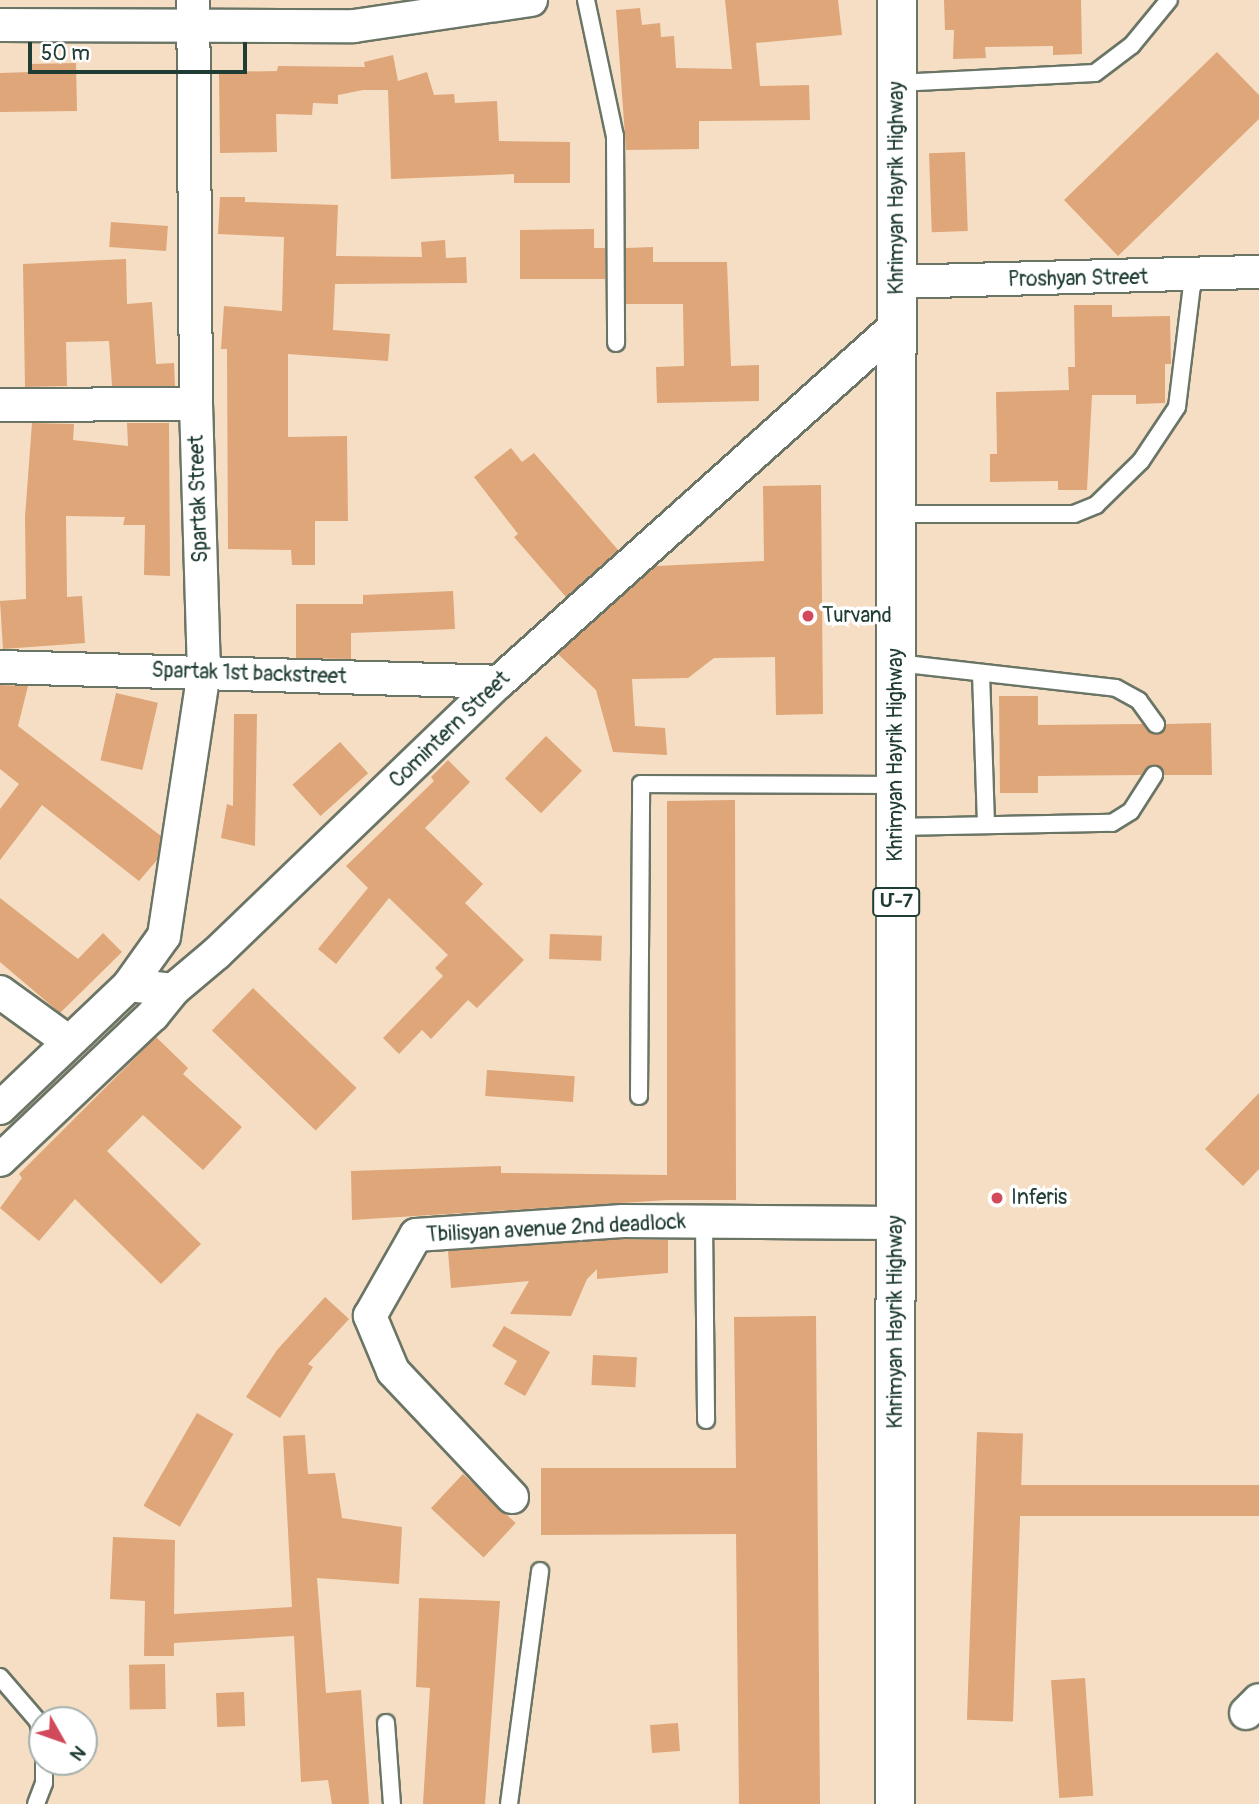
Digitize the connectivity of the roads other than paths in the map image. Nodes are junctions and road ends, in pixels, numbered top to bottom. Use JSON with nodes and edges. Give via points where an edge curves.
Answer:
{"nodes":[{"id":1,"x":531,"y":0,"type":"edge"},
{"id":2,"x":586,"y":0,"type":"edge"},
{"id":3,"x":897,"y":0,"type":"edge"},
{"id":4,"x":1168,"y":0,"type":"edge"},
{"id":5,"x":193,"y":12,"type":"edge"},
{"id":6,"x":0,"y":25,"type":"edge"},
{"id":7,"x":897,"y":83,"type":"junction"},
{"id":8,"x":1259,"y":272,"type":"edge"},
{"id":9,"x":1194,"y":277,"type":"junction"},
{"id":10,"x":896,"y":282,"type":"junction"},
{"id":11,"x":897,"y":325,"type":"junction"},
{"id":12,"x":616,"y":343,"type":"dead end"},
{"id":13,"x":196,"y":404,"type":"junction"},
{"id":14,"x":0,"y":405,"type":"edge"},
{"id":15,"x":898,"y":514,"type":"junction"},
{"id":16,"x":897,"y":663,"type":"junction"},
{"id":17,"x":0,"y":667,"type":"edge"},
{"id":18,"x":204,"y":673,"type":"junction"},
{"id":19,"x":981,"y":673,"type":"junction"},
{"id":20,"x":499,"y":682,"type":"junction"},
{"id":21,"x":1156,"y":724,"type":"dead end"},
{"id":22,"x":1154,"y":775,"type":"dead end"},
{"id":23,"x":896,"y":785,"type":"junction"},
{"id":24,"x":986,"y":825,"type":"junction"},
{"id":25,"x":896,"y":827,"type":"junction"},
{"id":26,"x":129,"y":985,"type":"junction"},
{"id":27,"x":173,"y":990,"type":"junction"},
{"id":28,"x":0,"y":992,"type":"edge"},
{"id":29,"x":69,"y":1042,"type":"junction"},
{"id":30,"x":639,"y":1096,"type":"dead end"},
{"id":31,"x":0,"y":1108,"type":"edge"},
{"id":32,"x":0,"y":1160,"type":"edge"},
{"id":33,"x":704,"y":1222,"type":"junction"},
{"id":34,"x":895,"y":1223,"type":"junction"},
{"id":35,"x":706,"y":1420,"type":"dead end"},
{"id":36,"x":512,"y":1497,"type":"dead end"},
{"id":37,"x":540,"y":1571,"type":"dead end"},
{"id":38,"x":0,"y":1677,"type":"edge"},
{"id":39,"x":28,"y":1709,"type":"edge"},
{"id":40,"x":386,"y":1723,"type":"dead end"},
{"id":41,"x":44,"y":1776,"type":"edge"},
{"id":42,"x":36,"y":1804,"type":"edge"},
{"id":43,"x":392,"y":1804,"type":"edge"},
{"id":44,"x":509,"y":1804,"type":"edge"},
{"id":45,"x":895,"y":1804,"type":"edge"}],
"edges":[{"from":1,"to":5,"type":"street","via":[[354,26]]},
{"from":2,"to":12,"type":"lane","via":[[615,136]]},
{"from":3,"to":7,"type":"highway","name":"Khrimyan Hayrik Highway","number":"Մ-7"},
{"from":4,"to":7,"type":"lane","via":[[1132,45],[1095,73]]},
{"from":5,"to":6,"type":"street"},
{"from":5,"to":13,"type":"street","name":"Spartak Street"},
{"from":7,"to":10,"type":"highway","name":"Khrimyan Hayrik Highway","number":"Մ-7"},
{"from":8,"to":9,"type":"street","name":"Proshyan Street"},
{"from":9,"to":10,"type":"street","name":"Proshyan Street"},
{"from":9,"to":15,"type":"lane","via":[[1177,407],[1141,461],[1096,505],[1074,514]]},
{"from":10,"to":11,"type":"highway","name":"Khrimyan Hayrik Highway","number":"Մ-7"},
{"from":11,"to":15,"type":"highway","name":"Khrimyan Hayrik Highway","number":"Մ-7"},
{"from":11,"to":20,"type":"street","name":"Comintern Street"},
{"from":13,"to":14,"type":"street"},
{"from":13,"to":18,"type":"street","name":"Spartak Street"},
{"from":15,"to":16,"type":"highway","name":"Khrimyan Hayrik Highway","number":"Մ-7"},
{"from":16,"to":19,"type":"lane"},
{"from":16,"to":23,"type":"highway","name":"Khrimyan Hayrik Highway","number":"Մ-7"},
{"from":17,"to":18,"type":"street","name":"Spartak 1st backstreet"},
{"from":18,"to":20,"type":"street","name":"Spartak 1st backstreet"},
{"from":18,"to":26,"type":"street","name":"Spartak Street","via":[[164,936]]},
{"from":19,"to":21,"type":"lane","via":[[1116,688],[1139,701]]},
{"from":19,"to":24,"type":"lane"},
{"from":20,"to":27,"type":"street","name":"Comintern Street"},
{"from":22,"to":24,"type":"lane","via":[[1131,811],[1112,823]]},
{"from":23,"to":25,"type":"highway","name":"Khrimyan Hayrik Highway","number":"Մ-7"},
{"from":23,"to":30,"type":"lane","via":[[641,784]]},
{"from":24,"to":25,"type":"lane"},
{"from":25,"to":34,"type":"highway","name":"Khrimyan Hayrik Highway","number":"Մ-7"},
{"from":26,"to":27,"type":"street"},
{"from":26,"to":29,"type":"street"},
{"from":27,"to":32,"type":"street","name":"Comintern Street","via":[[153,1015]]},
{"from":28,"to":29,"type":"street"},
{"from":29,"to":31,"type":"street"},
{"from":33,"to":34,"type":"street","name":"Tbilisyan avenue 2nd deadlock"},
{"from":33,"to":35,"type":"lane"},
{"from":33,"to":36,"type":"street","name":"Tbilisyan avenue 2nd deadlock","via":[[623,1221],[416,1235],[370,1316],[393,1371]]},
{"from":34,"to":45,"type":"highway","name":"Khrimyan Hayrik Highway","number":"Մ-7"},
{"from":37,"to":44,"type":"lane"},
{"from":38,"to":39,"type":"lane"},
{"from":40,"to":43,"type":"lane"},
{"from":41,"to":42,"type":"lane"}]}
